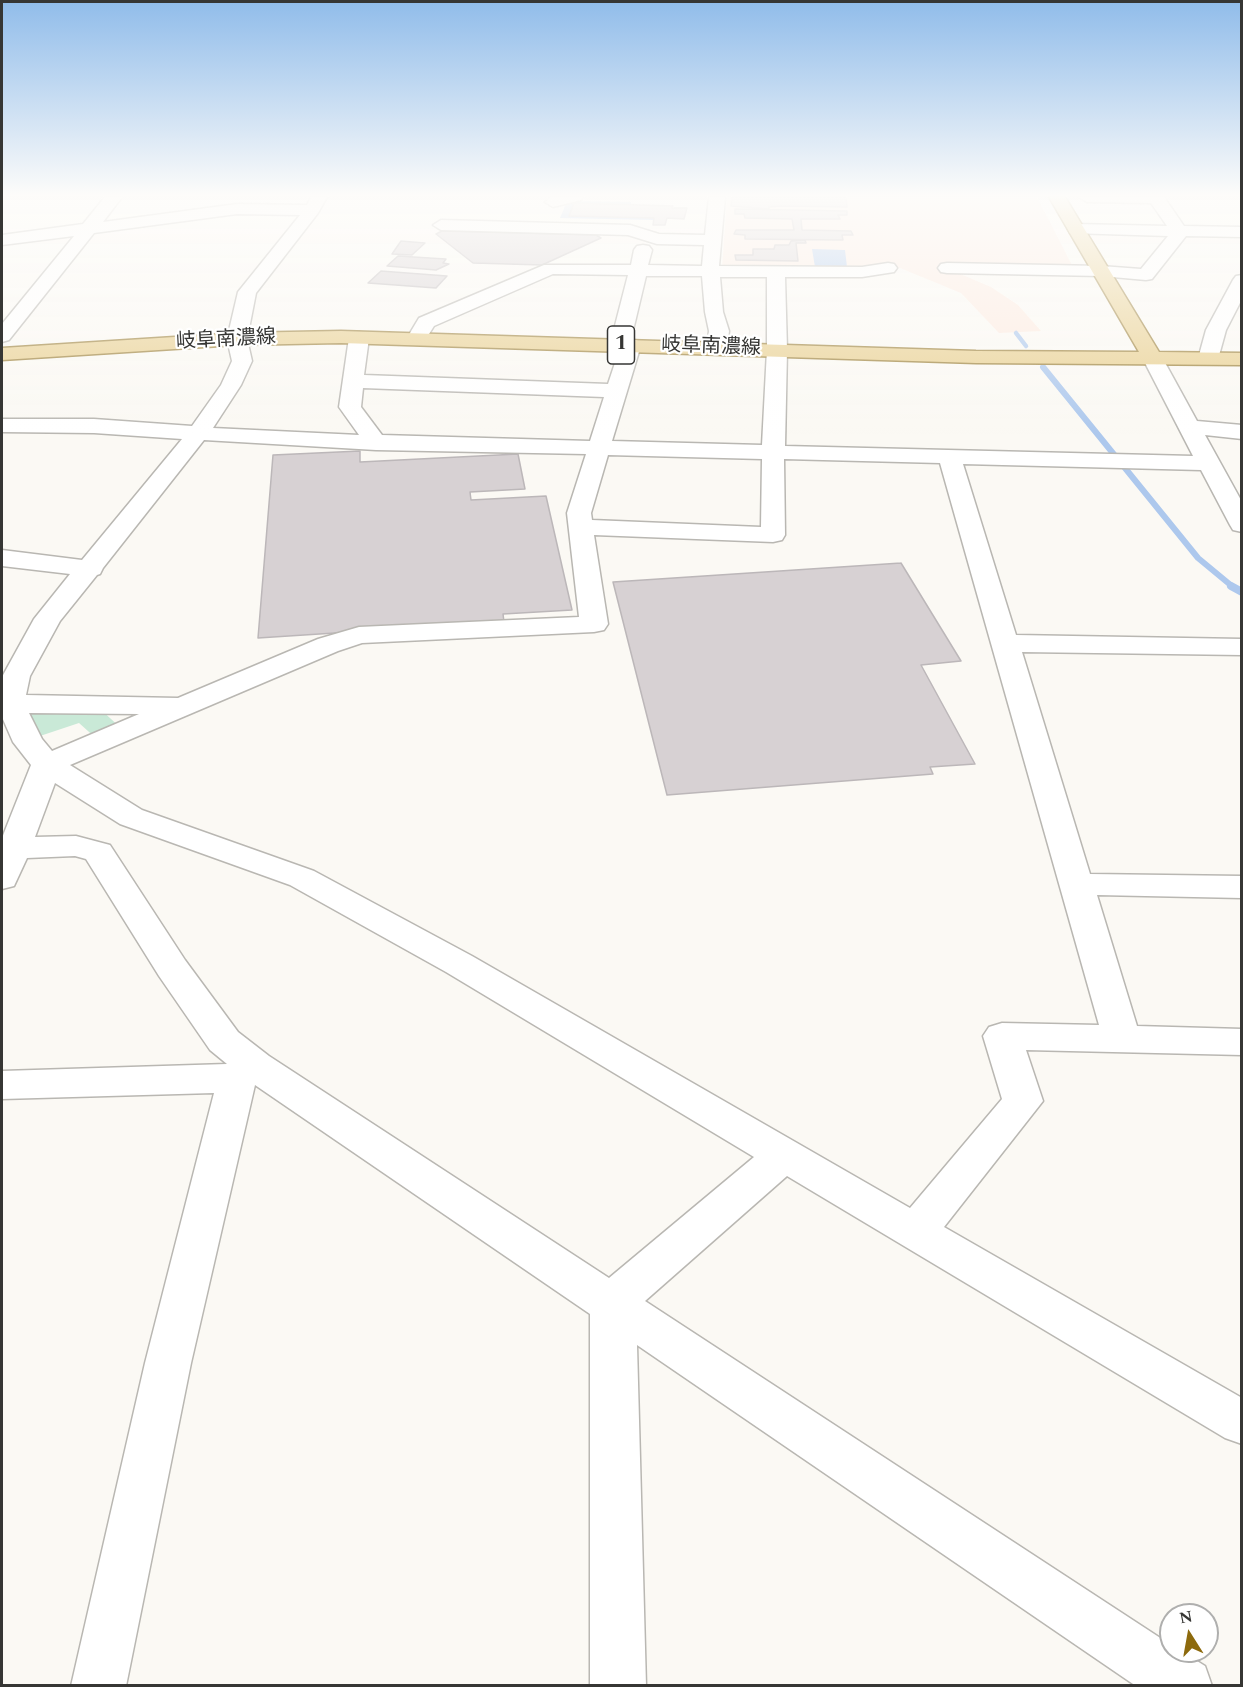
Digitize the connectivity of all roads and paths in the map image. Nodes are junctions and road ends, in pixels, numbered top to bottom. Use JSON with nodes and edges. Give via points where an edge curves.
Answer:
{"nodes":[{"id":1,"x":50,"y":276,"type":"edge"},
{"id":2,"x":261,"y":276,"type":"edge"},
{"id":3,"x":535,"y":276,"type":"edge"},
{"id":4,"x":637,"y":276,"type":"edge"},
{"id":5,"x":710,"y":276,"type":"edge"},
{"id":6,"x":776,"y":276,"type":"edge"},
{"id":7,"x":1104,"y":276,"type":"edge"},
{"id":8,"x":1240,"y":287,"type":"edge"},
{"id":9,"x":2,"y":336,"type":"edge"},
{"id":10,"x":359,"y":338,"type":"junction"},
{"id":11,"x":417,"y":338,"type":"junction"},
{"id":12,"x":237,"y":339,"type":"junction"},
{"id":13,"x":625,"y":345,"type":"junction"},
{"id":14,"x":717,"y":348,"type":"junction"},
{"id":15,"x":777,"y":350,"type":"junction"},
{"id":16,"x":2,"y":354,"type":"edge"},
{"id":17,"x":1153,"y":359,"type":"junction"},
{"id":18,"x":1208,"y":359,"type":"junction"},
{"id":19,"x":1242,"y":359,"type":"edge"},
{"id":20,"x":354,"y":381,"type":"junction"},
{"id":21,"x":617,"y":391,"type":"junction"},
{"id":22,"x":2,"y":425,"type":"edge"},
{"id":23,"x":1188,"y":427,"type":"junction"},
{"id":24,"x":1242,"y":432,"type":"edge"},
{"id":25,"x":198,"y":434,"type":"junction"},
{"id":26,"x":376,"y":443,"type":"junction"},
{"id":27,"x":598,"y":448,"type":"junction"},
{"id":28,"x":773,"y":452,"type":"junction"},
{"id":29,"x":950,"y":457,"type":"junction"},
{"id":30,"x":1208,"y":463,"type":"junction"},
{"id":31,"x":1240,"y":519,"type":"edge"},
{"id":32,"x":581,"y":527,"type":"junction"},
{"id":33,"x":2,"y":558,"type":"edge"},
{"id":34,"x":91,"y":568,"type":"junction"},
{"id":35,"x":1005,"y":643,"type":"junction"},
{"id":36,"x":1242,"y":647,"type":"edge"},
{"id":37,"x":6,"y":704,"type":"edge"},
{"id":38,"x":187,"y":706,"type":"junction"},
{"id":39,"x":46,"y":765,"type":"junction"},
{"id":40,"x":9,"y":849,"type":"edge"},
{"id":41,"x":1077,"y":884,"type":"junction"},
{"id":42,"x":1242,"y":887,"type":"edge"},
{"id":43,"x":1122,"y":1038,"type":"junction"},
{"id":44,"x":1242,"y":1042,"type":"edge"},
{"id":45,"x":246,"y":1072,"type":"junction"},
{"id":46,"x":2,"y":1085,"type":"edge"},
{"id":47,"x":784,"y":1155,"type":"junction"},
{"id":48,"x":916,"y":1231,"type":"junction"},
{"id":49,"x":613,"y":1302,"type":"junction"},
{"id":50,"x":1242,"y":1423,"type":"edge"},
{"id":51,"x":98,"y":1686,"type":"edge"},
{"id":52,"x":618,"y":1686,"type":"edge"},
{"id":53,"x":1185,"y":1686,"type":"edge"}],
"edges":[{"from":1,"to":9,"type":"street"},
{"from":2,"to":12,"type":"street","via":[[248,292]]},
{"from":3,"to":11,"type":"street","via":[[426,322]]},
{"from":4,"to":13,"type":"street"},
{"from":5,"to":14,"type":"street","via":[[719,331]]},
{"from":6,"to":15,"type":"street"},
{"from":7,"to":17,"type":"main road"},
{"from":8,"to":18,"type":"street","via":[[1216,330]]},
{"from":10,"to":11,"type":"main road","name":"岐阜南濃線","number":"1"},
{"from":10,"to":12,"type":"main road","name":"岐阜南濃線","number":"1"},
{"from":10,"to":20,"type":"street"},
{"from":11,"to":13,"type":"main road","name":"岐阜南濃線","number":"1"},
{"from":12,"to":16,"type":"main road","name":"岐阜南濃線","number":"1"},
{"from":12,"to":25,"type":"street","via":[[242,360],[231,385]]},
{"from":13,"to":14,"type":"main road","name":"岐阜南濃線","number":"1"},
{"from":13,"to":21,"type":"street"},
{"from":14,"to":15,"type":"main road","name":"岐阜南濃線","number":"1"},
{"from":15,"to":17,"type":"main road","name":"岐阜南濃線","number":"1"},
{"from":15,"to":28,"type":"street"},
{"from":17,"to":18,"type":"main road","name":"岐阜南濃線","number":"1"},
{"from":17,"to":23,"type":"street"},
{"from":18,"to":19,"type":"main road","name":"岐阜南濃線","number":"1"},
{"from":20,"to":21,"type":"street"},
{"from":20,"to":26,"type":"street","via":[[350,408]]},
{"from":21,"to":27,"type":"street"},
{"from":22,"to":25,"type":"street","via":[[94,426]]},
{"from":23,"to":24,"type":"street"},
{"from":23,"to":30,"type":"street"},
{"from":25,"to":26,"type":"street"},
{"from":25,"to":34,"type":"street"},
{"from":26,"to":27,"type":"street"},
{"from":27,"to":28,"type":"street"},
{"from":27,"to":32,"type":"street","via":[[579,513]]},
{"from":28,"to":29,"type":"street"},
{"from":28,"to":32,"type":"street","via":[[773,534]]},
{"from":29,"to":30,"type":"street"},
{"from":29,"to":35,"type":"street"},
{"from":30,"to":31,"type":"street"},
{"from":32,"to":38,"type":"street","via":[[594,624],[359,635]]},
{"from":33,"to":34,"type":"street"},
{"from":34,"to":37,"type":"street","via":[[48,619],[16,676]]},
{"from":35,"to":36,"type":"street"},
{"from":35,"to":41,"type":"street"},
{"from":37,"to":38,"type":"street"},
{"from":37,"to":39,"type":"street"},
{"from":38,"to":39,"type":"street"},
{"from":39,"to":40,"type":"street"},
{"from":39,"to":47,"type":"street","via":[[130,817],[302,878],[459,964]]},
{"from":40,"to":45,"type":"street","via":[[76,846],[98,852],[172,968]]},
{"from":41,"to":42,"type":"street"},
{"from":41,"to":43,"type":"street"},
{"from":43,"to":44,"type":"street"},
{"from":43,"to":48,"type":"street","via":[[1002,1036],[1023,1101]]},
{"from":45,"to":46,"type":"street"},
{"from":45,"to":49,"type":"street"},
{"from":45,"to":51,"type":"street","via":[[168,1363]]},
{"from":47,"to":48,"type":"street"},
{"from":47,"to":49,"type":"street"},
{"from":48,"to":50,"type":"street"},
{"from":49,"to":52,"type":"street"},
{"from":49,"to":53,"type":"street"}]}
